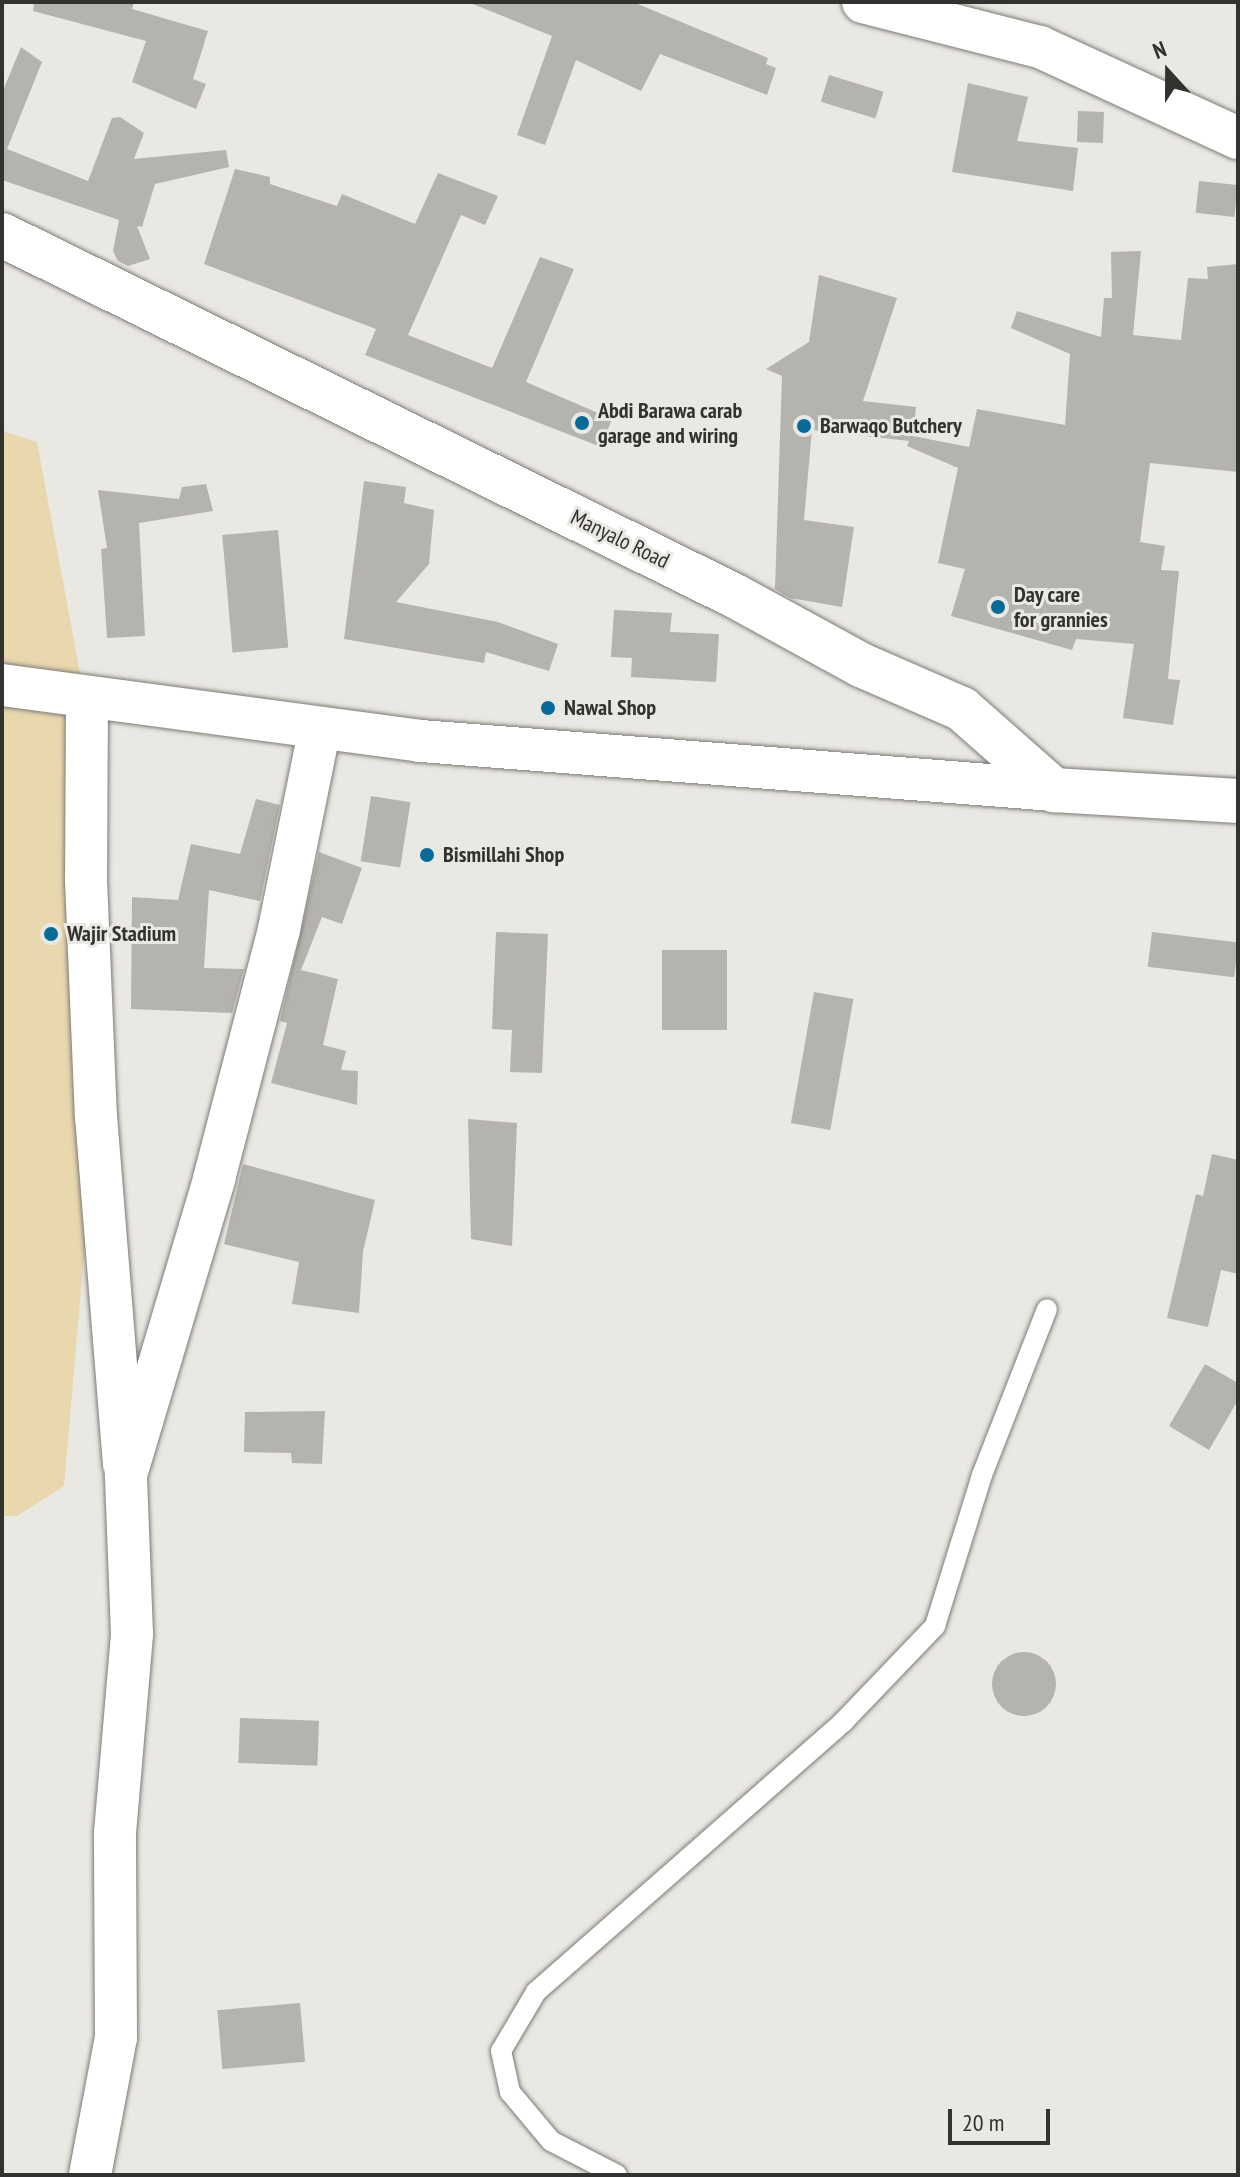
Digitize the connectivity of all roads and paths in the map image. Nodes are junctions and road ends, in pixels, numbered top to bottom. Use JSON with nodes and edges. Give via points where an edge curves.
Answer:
{"nodes":[{"id":1,"x":863,"y":2,"type":"edge"},
{"id":2,"x":1238,"y":138,"type":"edge"},
{"id":3,"x":2,"y":235,"type":"edge"},
{"id":4,"x":2,"y":685,"type":"edge"},
{"id":5,"x":87,"y":699,"type":"junction"},
{"id":6,"x":320,"y":728,"type":"junction"},
{"id":7,"x":1054,"y":790,"type":"junction"},
{"id":8,"x":1238,"y":801,"type":"edge"},
{"id":9,"x":1047,"y":1309,"type":"dead end"},
{"id":10,"x":126,"y":1475,"type":"junction"},
{"id":11,"x":90,"y":2175,"type":"edge"},
{"id":12,"x":617,"y":2175,"type":"edge"}],
"edges":[{"from":1,"to":2,"type":"street","via":[[1040,47]]},
{"from":3,"to":7,"type":"street","name":"Manyalo Road","via":[[735,596],[861,665],[962,709]]},
{"from":4,"to":5,"type":"street"},
{"from":5,"to":6,"type":"street"},
{"from":5,"to":10,"type":"street","via":[[86,880],[96,1116],[117,1423]]},
{"from":6,"to":7,"type":"street","via":[[666,763]]},
{"from":6,"to":10,"type":"street","via":[[275,944],[214,1179]]},
{"from":7,"to":8,"type":"street"},
{"from":9,"to":12,"type":"lane","via":[[982,1475],[935,1626],[844,1721],[536,1992],[501,2051],[510,2092],[551,2141]]},
{"from":10,"to":11,"type":"street","via":[[132,1634],[115,1833],[116,2038]]}]}
